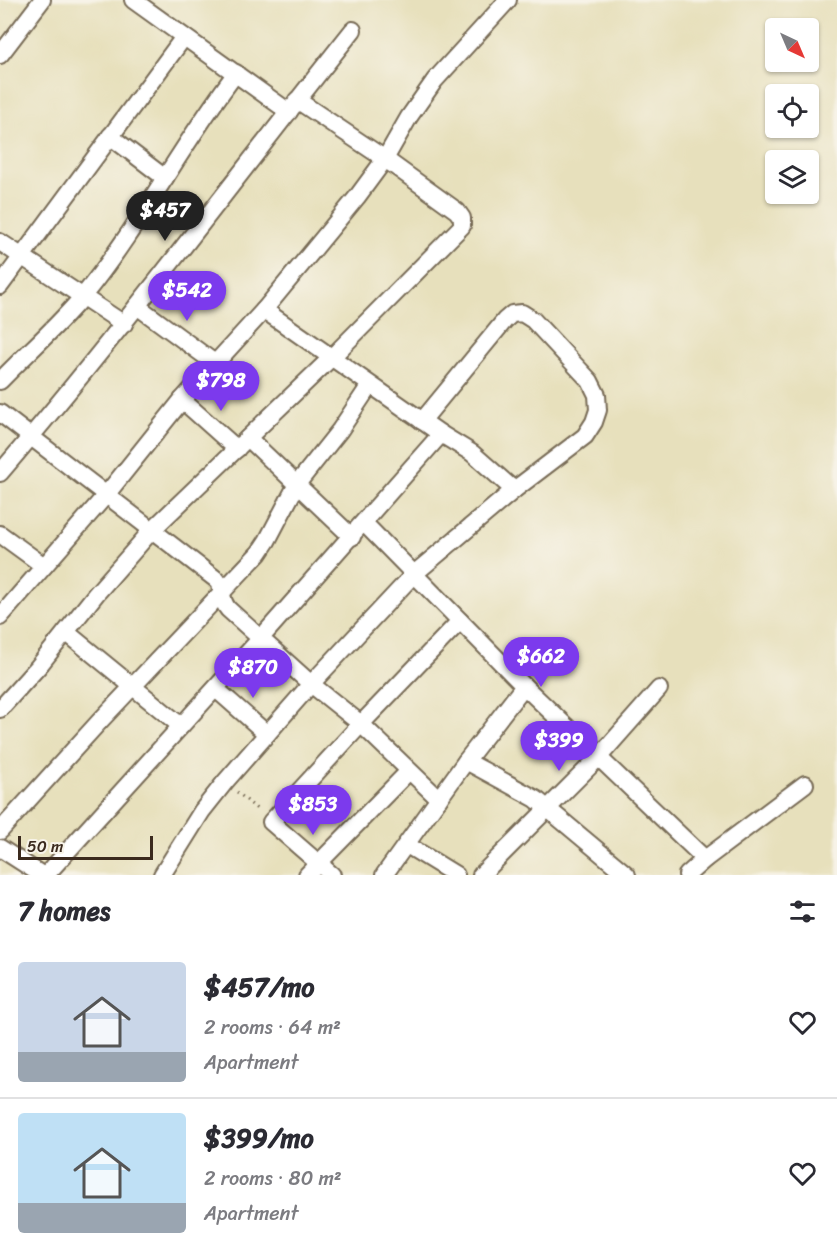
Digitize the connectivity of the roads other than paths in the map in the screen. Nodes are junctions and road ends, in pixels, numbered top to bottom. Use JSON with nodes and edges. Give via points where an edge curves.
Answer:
{"nodes":[{"id":1,"x":42,"y":0,"type":"edge"},
{"id":2,"x":132,"y":0,"type":"edge"},
{"id":3,"x":508,"y":0,"type":"edge"},
{"id":4,"x":353,"y":30,"type":"dead end"},
{"id":5,"x":184,"y":37,"type":"junction"},
{"id":6,"x":0,"y":55,"type":"edge"},
{"id":7,"x":236,"y":73,"type":"junction"},
{"id":8,"x":293,"y":106,"type":"junction"},
{"id":9,"x":110,"y":136,"type":"junction"},
{"id":10,"x":385,"y":159,"type":"junction"},
{"id":11,"x":165,"y":178,"type":"junction"},
{"id":12,"x":0,"y":242,"type":"edge"},
{"id":13,"x":22,"y":258,"type":"junction"},
{"id":14,"x":0,"y":286,"type":"edge"},
{"id":15,"x":82,"y":297,"type":"junction"},
{"id":16,"x":137,"y":306,"type":"junction"},
{"id":17,"x":264,"y":310,"type":"junction"},
{"id":18,"x":124,"y":324,"type":"junction"},
{"id":19,"x":332,"y":358,"type":"junction"},
{"id":20,"x":216,"y":364,"type":"junction"},
{"id":21,"x":0,"y":381,"type":"edge"},
{"id":22,"x":370,"y":385,"type":"junction"},
{"id":23,"x":182,"y":400,"type":"junction"},
{"id":24,"x":0,"y":413,"type":"edge"},
{"id":25,"x":422,"y":421,"type":"junction"},
{"id":26,"x":441,"y":434,"type":"junction"},
{"id":27,"x":30,"y":438,"type":"junction"},
{"id":28,"x":242,"y":444,"type":"junction"},
{"id":29,"x":0,"y":473,"type":"edge"},
{"id":30,"x":297,"y":484,"type":"junction"},
{"id":31,"x":514,"y":490,"type":"junction"},
{"id":32,"x":106,"y":495,"type":"junction"},
{"id":33,"x":364,"y":523,"type":"junction"},
{"id":34,"x":152,"y":530,"type":"junction"},
{"id":35,"x":0,"y":534,"type":"edge"},
{"id":36,"x":352,"y":537,"type":"junction"},
{"id":37,"x":44,"y":566,"type":"junction"},
{"id":38,"x":414,"y":574,"type":"junction"},
{"id":39,"x":222,"y":592,"type":"junction"},
{"id":40,"x":0,"y":617,"type":"edge"},
{"id":41,"x":460,"y":621,"type":"junction"},
{"id":42,"x":66,"y":632,"type":"junction"},
{"id":43,"x":260,"y":639,"type":"junction"},
{"id":44,"x":311,"y":684,"type":"junction"},
{"id":45,"x":133,"y":686,"type":"junction"},
{"id":46,"x":524,"y":686,"type":"junction"},
{"id":47,"x":216,"y":688,"type":"junction"},
{"id":48,"x":659,"y":690,"type":"dead end"},
{"id":49,"x":0,"y":709,"type":"edge"},
{"id":50,"x":361,"y":724,"type":"junction"},
{"id":51,"x":181,"y":726,"type":"junction"},
{"id":52,"x":267,"y":734,"type":"junction"},
{"id":53,"x":598,"y":758,"type":"junction"},
{"id":54,"x":466,"y":760,"type":"junction"},
{"id":55,"x":409,"y":771,"type":"junction"},
{"id":56,"x":805,"y":784,"type":"dead end"},
{"id":57,"x":439,"y":799,"type":"junction"},
{"id":58,"x":547,"y":807,"type":"junction"},
{"id":59,"x":0,"y":831,"type":"edge"},
{"id":60,"x":407,"y":845,"type":"junction"},
{"id":61,"x":0,"y":848,"type":"edge"},
{"id":62,"x":705,"y":859,"type":"junction"},
{"id":63,"x":312,"y":869,"type":"edge"},
{"id":64,"x":44,"y":875,"type":"edge"},
{"id":65,"x":162,"y":875,"type":"edge"},
{"id":66,"x":332,"y":875,"type":"edge"},
{"id":67,"x":384,"y":875,"type":"edge"},
{"id":68,"x":456,"y":875,"type":"edge"},
{"id":69,"x":481,"y":875,"type":"edge"},
{"id":70,"x":627,"y":875,"type":"edge"},
{"id":71,"x":687,"y":875,"type":"edge"}],
"edges":[{"from":1,"to":6,"type":"street"},
{"from":2,"to":5,"type":"street"},
{"from":3,"to":10,"type":"street","via":[[435,80]]},
{"from":4,"to":8,"type":"street"},
{"from":5,"to":7,"type":"street"},
{"from":5,"to":9,"type":"street"},
{"from":7,"to":8,"type":"street"},
{"from":7,"to":11,"type":"street","via":[[207,110]]},
{"from":8,"to":10,"type":"street"},
{"from":8,"to":16,"type":"street"},
{"from":9,"to":11,"type":"street"},
{"from":9,"to":13,"type":"street"},
{"from":10,"to":17,"type":"street"},
{"from":10,"to":19,"type":"street","via":[[457,212],[462,226]]},
{"from":11,"to":15,"type":"street"},
{"from":12,"to":13,"type":"street"},
{"from":13,"to":14,"type":"street"},
{"from":13,"to":15,"type":"street"},
{"from":15,"to":18,"type":"street"},
{"from":15,"to":21,"type":"street"},
{"from":16,"to":18,"type":"street"},
{"from":16,"to":20,"type":"street"},
{"from":17,"to":19,"type":"street"},
{"from":17,"to":20,"type":"street"},
{"from":18,"to":27,"type":"street"},
{"from":19,"to":22,"type":"street"},
{"from":19,"to":28,"type":"street"},
{"from":20,"to":23,"type":"street"},
{"from":22,"to":25,"type":"street"},
{"from":22,"to":30,"type":"street"},
{"from":23,"to":28,"type":"street"},
{"from":23,"to":32,"type":"street"},
{"from":24,"to":27,"type":"street"},
{"from":25,"to":26,"type":"street"},
{"from":25,"to":31,"type":"street","via":[[495,330],[512,314],[528,315],[590,381],[597,395],[598,410],[585,436]]},
{"from":26,"to":31,"type":"street","via":[[472,453]]},
{"from":26,"to":33,"type":"street"},
{"from":27,"to":29,"type":"street"},
{"from":27,"to":32,"type":"street"},
{"from":28,"to":30,"type":"street"},
{"from":28,"to":34,"type":"street"},
{"from":30,"to":36,"type":"street"},
{"from":30,"to":39,"type":"street","via":[[264,546]]},
{"from":31,"to":38,"type":"street"},
{"from":32,"to":34,"type":"street"},
{"from":32,"to":37,"type":"street"},
{"from":33,"to":36,"type":"street"},
{"from":33,"to":38,"type":"street"},
{"from":34,"to":39,"type":"street","via":[[217,580]]},
{"from":34,"to":42,"type":"street"},
{"from":35,"to":37,"type":"street"},
{"from":36,"to":43,"type":"street"},
{"from":37,"to":40,"type":"street"},
{"from":38,"to":41,"type":"street"},
{"from":38,"to":44,"type":"street"},
{"from":39,"to":43,"type":"street","via":[[222,601]]},
{"from":39,"to":45,"type":"street"},
{"from":41,"to":46,"type":"street"},
{"from":41,"to":50,"type":"street"},
{"from":42,"to":45,"type":"street"},
{"from":42,"to":49,"type":"street"},
{"from":43,"to":44,"type":"street"},
{"from":43,"to":47,"type":"street"},
{"from":44,"to":50,"type":"street"},
{"from":44,"to":52,"type":"street"},
{"from":45,"to":51,"type":"street"},
{"from":45,"to":59,"type":"street"},
{"from":46,"to":53,"type":"street"},
{"from":46,"to":54,"type":"street"},
{"from":47,"to":51,"type":"street"},
{"from":47,"to":52,"type":"street"},
{"from":48,"to":53,"type":"street"},
{"from":50,"to":55,"type":"street"},
{"from":50,"to":63,"type":"street","via":[[271,822]]},
{"from":51,"to":64,"type":"street"},
{"from":52,"to":65,"type":"street","via":[[202,811]]},
{"from":53,"to":58,"type":"street"},
{"from":53,"to":62,"type":"street"},
{"from":54,"to":57,"type":"street"},
{"from":54,"to":58,"type":"street"},
{"from":55,"to":57,"type":"street"},
{"from":55,"to":63,"type":"street"},
{"from":56,"to":62,"type":"street"},
{"from":57,"to":60,"type":"street"},
{"from":58,"to":69,"type":"street"},
{"from":58,"to":70,"type":"street"},
{"from":60,"to":67,"type":"street"},
{"from":60,"to":68,"type":"street"},
{"from":61,"to":64,"type":"street"},
{"from":62,"to":71,"type":"street"},
{"from":63,"to":66,"type":"street"}]}
